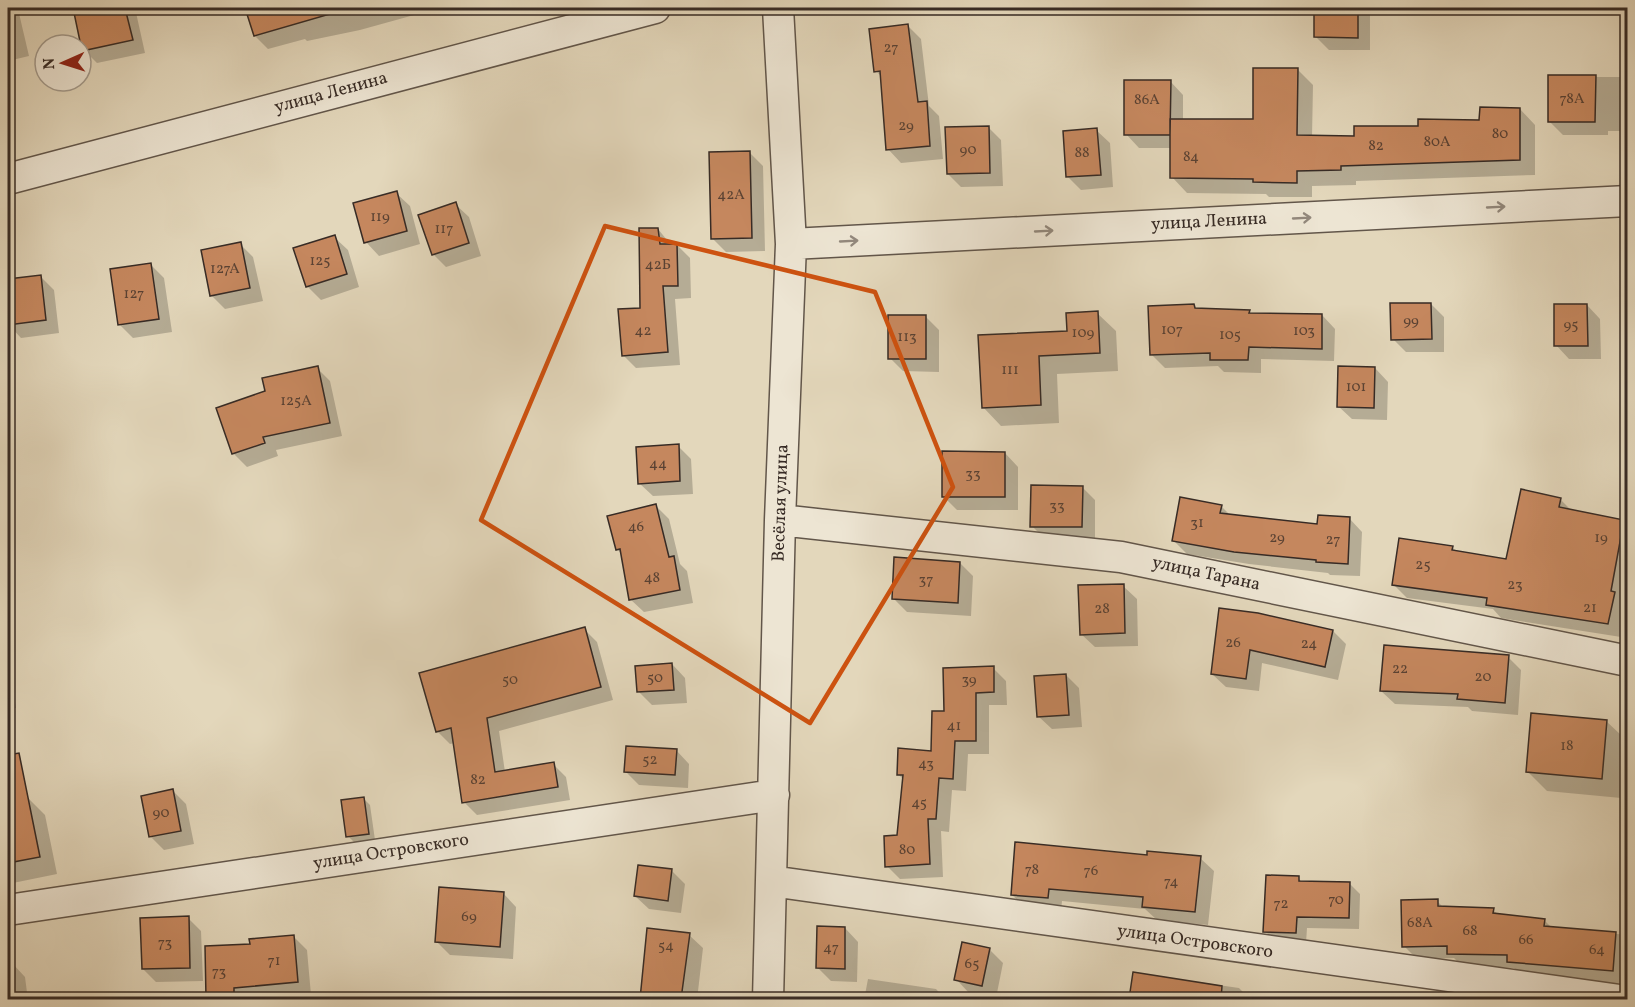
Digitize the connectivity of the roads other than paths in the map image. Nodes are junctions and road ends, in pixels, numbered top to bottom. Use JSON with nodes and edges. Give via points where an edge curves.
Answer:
{"nodes":[{"id":1,"x":655,"y":8,"type":"edge"},
{"id":2,"x":778,"y":8,"type":"edge"},
{"id":3,"x":8,"y":179,"type":"edge"},
{"id":4,"x":1628,"y":201,"type":"edge"},
{"id":5,"x":791,"y":244,"type":"junction"},
{"id":6,"x":780,"y":520,"type":"junction"},
{"id":7,"x":1628,"y":661,"type":"edge"},
{"id":8,"x":774,"y":795,"type":"junction"},
{"id":9,"x":771,"y":881,"type":"junction"},
{"id":10,"x":8,"y":910,"type":"edge"},
{"id":11,"x":768,"y":999,"type":"edge"},
{"id":12,"x":1620,"y":999,"type":"edge"}],
"edges":[{"from":1,"to":3,"type":"street","name":"улица Ленина"},
{"from":2,"to":5,"type":"street","name":"Весёлая улица"},
{"from":5,"to":4,"type":"street","name":"улица Ленина","one_way":true},
{"from":5,"to":6,"type":"street","name":"Весёлая улица"},
{"from":6,"to":7,"type":"street","name":"улица Тарана","via":[[1121,557]]},
{"from":6,"to":8,"type":"street","name":"Весёлая улица"},
{"from":8,"to":9,"type":"street","name":"Весёлая улица"},
{"from":8,"to":10,"type":"street","name":"улица Островского"},
{"from":9,"to":11,"type":"street","name":"Весёлая улица"},
{"from":9,"to":12,"type":"street","name":"улица Островского"}]}
